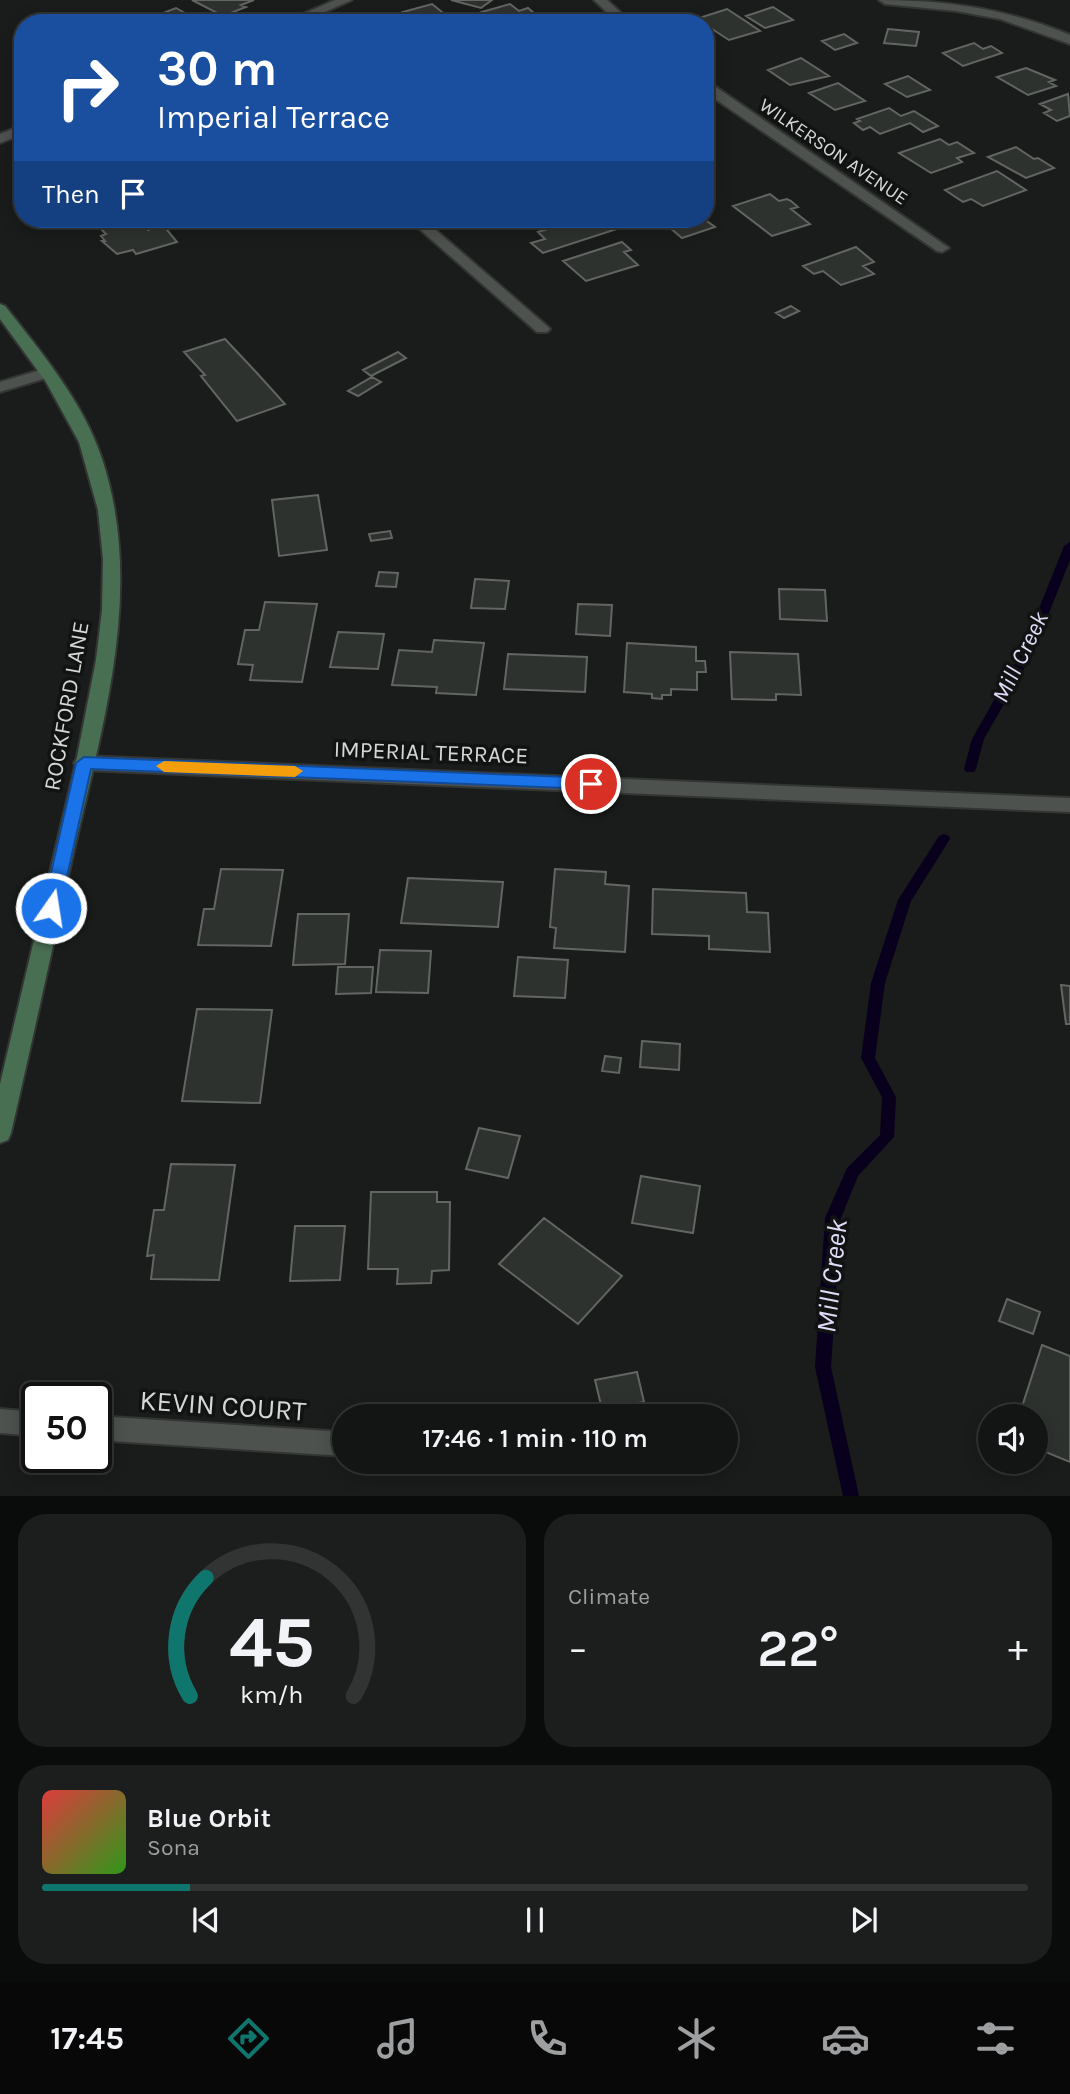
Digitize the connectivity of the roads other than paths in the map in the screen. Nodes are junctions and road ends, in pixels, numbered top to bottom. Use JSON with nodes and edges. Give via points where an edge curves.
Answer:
{"nodes":[{"id":1,"x":600,"y":0,"type":"edge"},
{"id":2,"x":884,"y":0,"type":"edge"},
{"id":3,"x":344,"y":1,"type":"edge"},
{"id":4,"x":311,"y":14,"type":"edge"},
{"id":5,"x":616,"y":14,"type":"edge"},
{"id":6,"x":1070,"y":40,"type":"edge"},
{"id":7,"x":714,"y":92,"type":"edge"},
{"id":8,"x":425,"y":228,"type":"edge"},
{"id":9,"x":942,"y":248,"type":"dead end"},
{"id":10,"x":0,"y":309,"type":"edge"},
{"id":11,"x":542,"y":329,"type":"dead end"},
{"id":12,"x":47,"y":373,"type":"junction"},
{"id":13,"x":0,"y":387,"type":"edge"},
{"id":14,"x":84,"y":763,"type":"junction"},
{"id":15,"x":1070,"y":805,"type":"edge"},
{"id":16,"x":0,"y":1133,"type":"edge"},
{"id":17,"x":0,"y":1421,"type":"edge"},
{"id":18,"x":21,"y":1423,"type":"edge"},
{"id":19,"x":112,"y":1429,"type":"edge"},
{"id":20,"x":332,"y":1443,"type":"edge"}],
"edges":[{"from":1,"to":5,"type":"street"},
{"from":2,"to":6,"type":"street","via":[[1002,14]]},
{"from":3,"to":4,"type":"street"},
{"from":7,"to":9,"type":"street","name":"WILKERSON AVENUE"},
{"from":8,"to":11,"type":"street"},
{"from":10,"to":12,"type":"main road","name":"ROCKFORD LANE"},
{"from":12,"to":13,"type":"street"},
{"from":12,"to":14,"type":"main road","name":"ROCKFORD LANE","via":[[95,460],[108,515],[111,606]]},
{"from":14,"to":15,"type":"street","name":"IMPERIAL TERRACE"},
{"from":14,"to":16,"type":"main road","name":"ROCKFORD LANE"},
{"from":17,"to":18,"type":"street"},
{"from":19,"to":20,"type":"street","name":"KEVIN COURT"}]}
